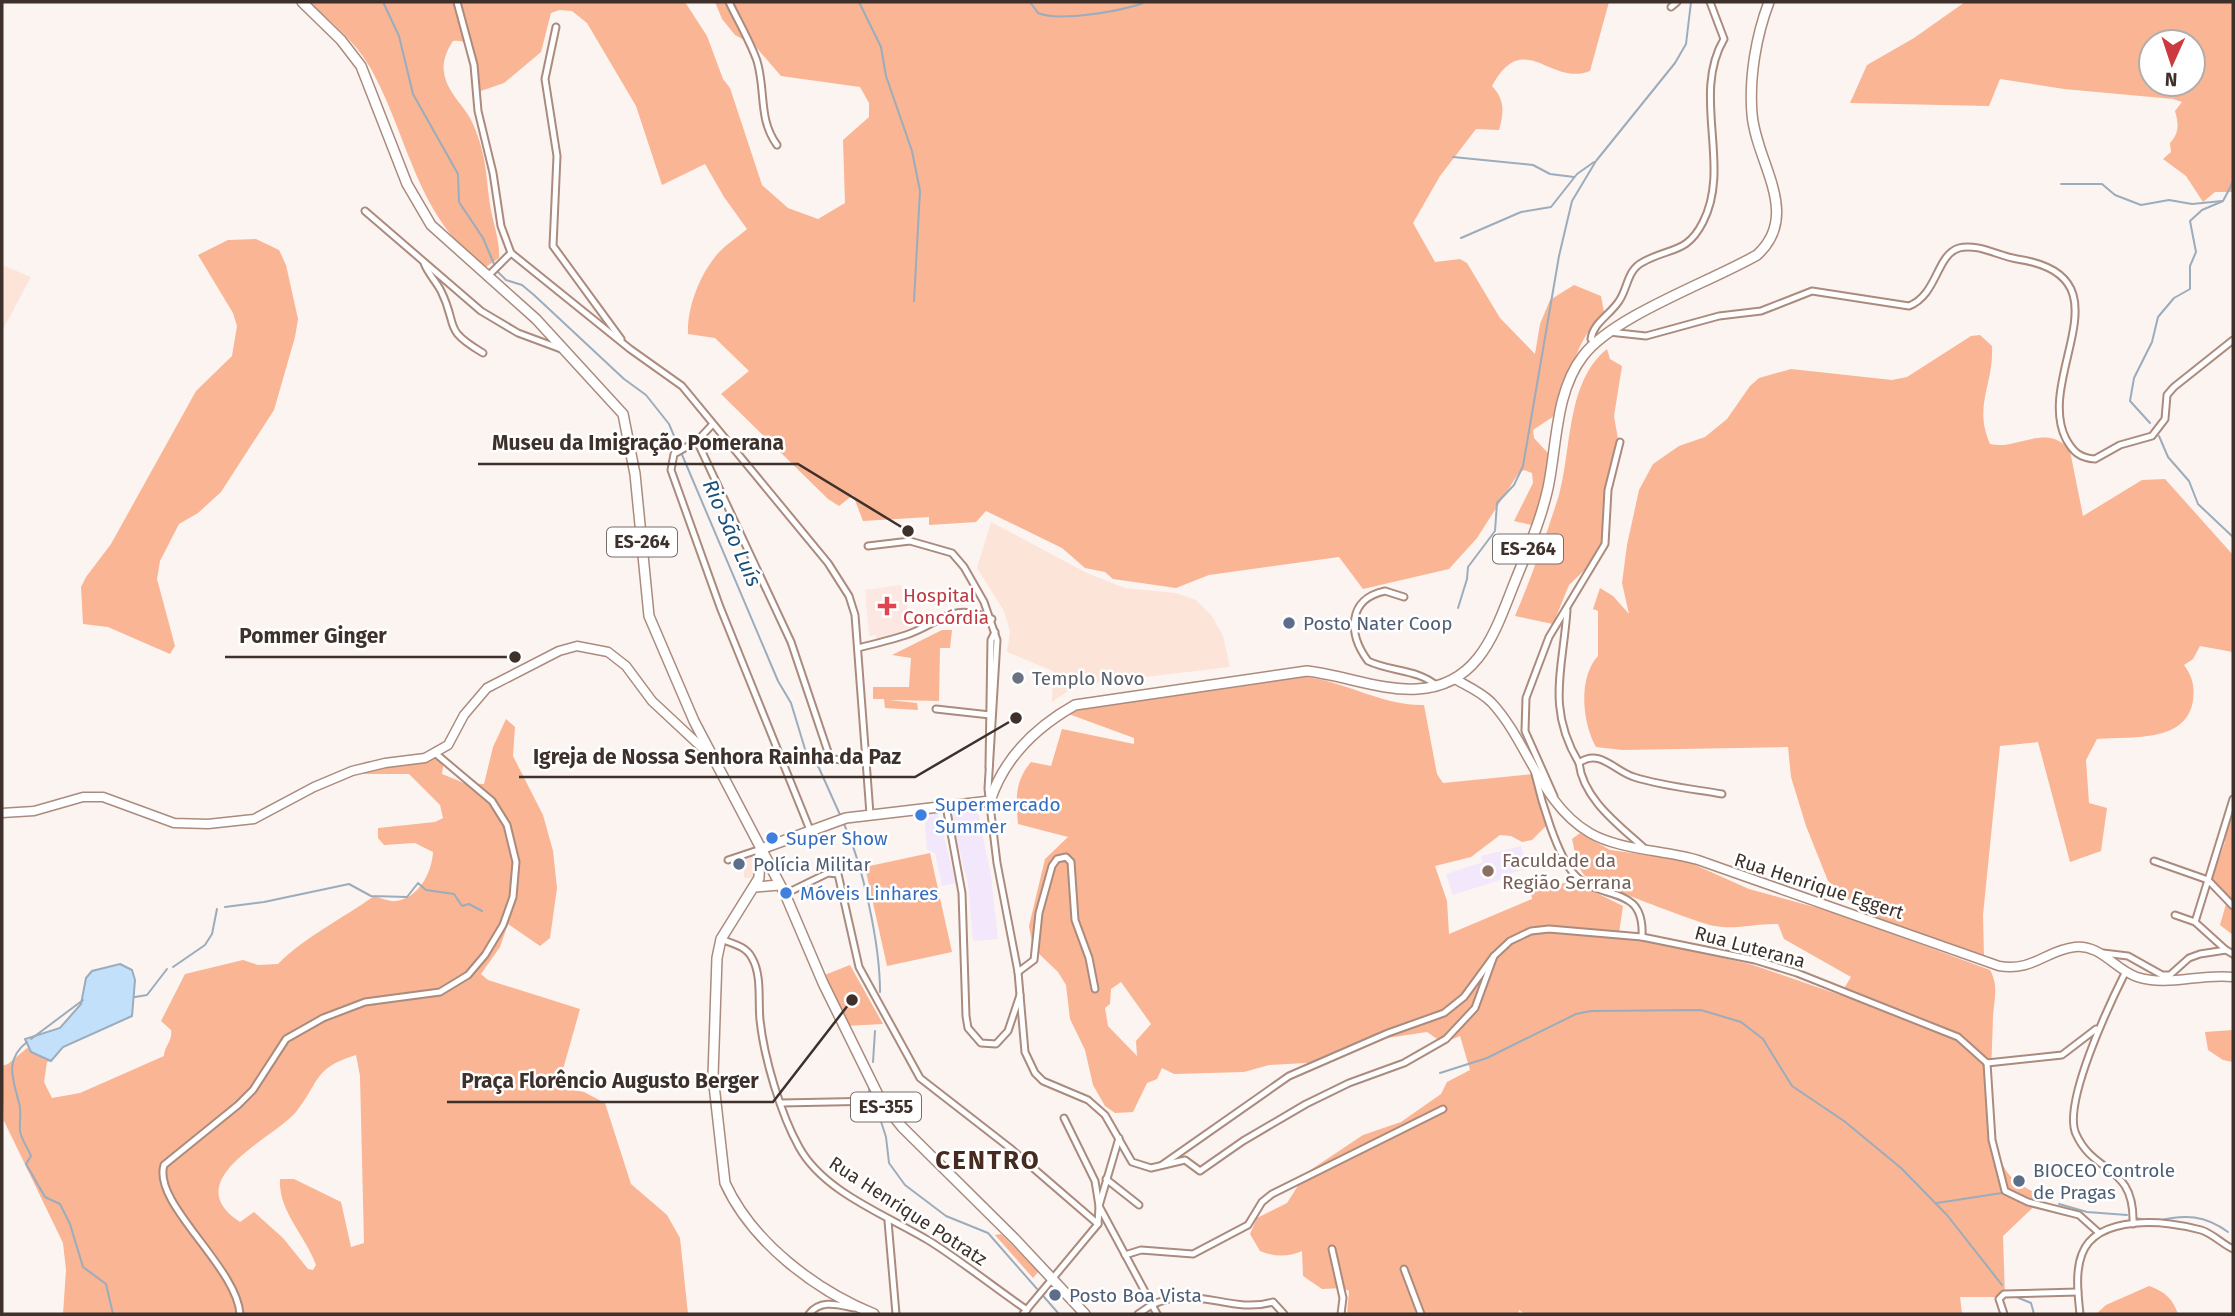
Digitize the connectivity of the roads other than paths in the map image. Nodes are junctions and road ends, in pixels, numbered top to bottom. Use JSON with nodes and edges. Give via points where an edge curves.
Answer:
{"nodes":[{"id":1,"x":302,"y":2,"type":"edge"},
{"id":2,"x":457,"y":2,"type":"edge"},
{"id":3,"x":729,"y":2,"type":"edge"},
{"id":4,"x":1677,"y":2,"type":"edge"},
{"id":5,"x":1710,"y":2,"type":"edge"},
{"id":6,"x":1769,"y":2,"type":"edge"},
{"id":7,"x":1671,"y":7,"type":"dead end"},
{"id":8,"x":556,"y":27,"type":"dead end"},
{"id":9,"x":777,"y":145,"type":"dead end"},
{"id":10,"x":365,"y":211,"type":"dead end"},
{"id":11,"x":511,"y":253,"type":"junction"},
{"id":12,"x":422,"y":259,"type":"junction"},
{"id":13,"x":490,"y":275,"type":"junction"},
{"id":14,"x":1607,"y":332,"type":"junction"},
{"id":15,"x":2233,"y":340,"type":"edge"},
{"id":16,"x":1594,"y":343,"type":"junction"},
{"id":17,"x":558,"y":346,"type":"junction"},
{"id":18,"x":627,"y":347,"type":"junction"},
{"id":19,"x":483,"y":353,"type":"dead end"},
{"id":20,"x":712,"y":425,"type":"junction"},
{"id":21,"x":697,"y":441,"type":"junction"},
{"id":22,"x":1620,"y":442,"type":"dead end"},
{"id":23,"x":868,"y":546,"type":"dead end"},
{"id":24,"x":1404,"y":597,"type":"dead end"},
{"id":25,"x":1567,"y":609,"type":"junction"},
{"id":26,"x":992,"y":619,"type":"junction"},
{"id":27,"x":858,"y":648,"type":"junction"},
{"id":28,"x":1455,"y":679,"type":"junction"},
{"id":29,"x":1437,"y":686,"type":"junction"},
{"id":30,"x":936,"y":709,"type":"dead end"},
{"id":31,"x":990,"y":715,"type":"junction"},
{"id":32,"x":435,"y":753,"type":"junction"},
{"id":33,"x":712,"y":757,"type":"junction"},
{"id":34,"x":865,"y":762,"type":"junction"},
{"id":35,"x":1579,"y":763,"type":"junction"},
{"id":36,"x":1535,"y":774,"type":"junction"},
{"id":37,"x":1722,"y":794,"type":"dead end"},
{"id":38,"x":2233,"y":799,"type":"edge"},
{"id":39,"x":990,"y":801,"type":"junction"},
{"id":40,"x":1557,"y":802,"type":"junction"},
{"id":41,"x":946,"y":806,"type":"junction"},
{"id":42,"x":2,"y":813,"type":"edge"},
{"id":43,"x":870,"y":814,"type":"junction"},
{"id":44,"x":810,"y":830,"type":"junction"},
{"id":45,"x":1644,"y":848,"type":"junction"},
{"id":46,"x":761,"y":849,"type":"junction"},
{"id":47,"x":728,"y":860,"type":"dead end"},
{"id":48,"x":2154,"y":861,"type":"dead end"},
{"id":49,"x":2208,"y":880,"type":"junction"},
{"id":50,"x":779,"y":885,"type":"junction"},
{"id":51,"x":755,"y":887,"type":"junction"},
{"id":52,"x":785,"y":894,"type":"junction"},
{"id":53,"x":2233,"y":906,"type":"edge"},
{"id":54,"x":2175,"y":915,"type":"dead end"},
{"id":55,"x":2195,"y":922,"type":"junction"},
{"id":56,"x":1642,"y":937,"type":"junction"},
{"id":57,"x":721,"y":939,"type":"junction"},
{"id":58,"x":2226,"y":950,"type":"junction"},
{"id":59,"x":2102,"y":953,"type":"junction"},
{"id":60,"x":2233,"y":954,"type":"edge"},
{"id":61,"x":1494,"y":956,"type":"junction"},
{"id":62,"x":1018,"y":972,"type":"junction"},
{"id":63,"x":2124,"y":973,"type":"junction"},
{"id":64,"x":2233,"y":977,"type":"edge"},
{"id":65,"x":1095,"y":989,"type":"dead end"},
{"id":66,"x":1021,"y":992,"type":"junction"},
{"id":67,"x":2097,"y":1028,"type":"junction"},
{"id":68,"x":1987,"y":1063,"type":"junction"},
{"id":69,"x":881,"y":1101,"type":"junction"},
{"id":70,"x":781,"y":1103,"type":"junction"},
{"id":71,"x":1443,"y":1109,"type":"dead end"},
{"id":72,"x":1065,"y":1118,"type":"dead end"},
{"id":73,"x":1119,"y":1138,"type":"junction"},
{"id":74,"x":1160,"y":1167,"type":"junction"},
{"id":75,"x":1107,"y":1179,"type":"junction"},
{"id":76,"x":1139,"y":1205,"type":"dead end"},
{"id":77,"x":1099,"y":1206,"type":"junction"},
{"id":78,"x":888,"y":1221,"type":"junction"},
{"id":79,"x":1098,"y":1224,"type":"junction"},
{"id":80,"x":2133,"y":1224,"type":"junction"},
{"id":81,"x":2098,"y":1232,"type":"junction"},
{"id":82,"x":1332,"y":1249,"type":"dead end"},
{"id":83,"x":2233,"y":1249,"type":"edge"},
{"id":84,"x":1125,"y":1255,"type":"junction"},
{"id":85,"x":1404,"y":1269,"type":"dead end"},
{"id":86,"x":1049,"y":1282,"type":"junction"},
{"id":87,"x":2078,"y":1292,"type":"junction"},
{"id":88,"x":1153,"y":1303,"type":"junction"},
{"id":89,"x":1026,"y":1311,"type":"edge"},
{"id":90,"x":871,"y":1313,"type":"edge"},
{"id":91,"x":240,"y":1314,"type":"edge"},
{"id":92,"x":810,"y":1314,"type":"edge"},
{"id":93,"x":896,"y":1314,"type":"edge"},
{"id":94,"x":1033,"y":1314,"type":"edge"},
{"id":95,"x":1085,"y":1314,"type":"edge"},
{"id":96,"x":1138,"y":1314,"type":"edge"},
{"id":97,"x":1157,"y":1314,"type":"edge"},
{"id":98,"x":1284,"y":1314,"type":"edge"},
{"id":99,"x":1341,"y":1314,"type":"edge"},
{"id":100,"x":1421,"y":1314,"type":"edge"},
{"id":101,"x":2004,"y":1314,"type":"edge"},
{"id":102,"x":2080,"y":1314,"type":"edge"}],
"edges":[{"from":1,"to":13,"type":"main road","number":"ES-264","via":[[361,66],[421,210],[450,245]]},
{"from":2,"to":11,"type":"street","via":[[474,65],[478,111],[502,234]]},
{"from":3,"to":9,"type":"street","via":[[758,64],[764,116]]},
{"from":4,"to":7,"type":"street"},
{"from":5,"to":16,"type":"street","via":[[1724,39],[1716,53],[1710,91],[1713,168],[1708,212],[1685,247],[1642,262],[1633,270],[1620,299],[1592,332]]},
{"from":6,"to":14,"type":"main road","number":"ES-264","via":[[1756,52],[1752,94],[1755,133],[1777,199],[1773,236],[1757,255]]},
{"from":8,"to":18,"type":"street","via":[[545,79],[557,156],[553,246]]},
{"from":10,"to":12,"type":"street"},
{"from":11,"to":13,"type":"street"},
{"from":11,"to":18,"type":"street"},
{"from":12,"to":17,"type":"street","via":[[481,311],[518,333]]},
{"from":12,"to":19,"type":"street","via":[[442,292],[450,326],[461,340]]},
{"from":13,"to":17,"type":"main road","number":"ES-264","via":[[537,319]]},
{"from":14,"to":15,"type":"street","via":[[1646,336],[1719,316],[1761,311],[1811,291],[1909,306],[1923,299],[1950,252],[1960,248],[2038,262],[2058,272],[2072,288],[2074,340],[2058,411],[2073,451],[2095,459],[2120,445],[2152,436],[2165,418],[2167,396],[2174,387]]},
{"from":14,"to":16,"type":"main road","number":"ES-264"},
{"from":16,"to":28,"type":"main road","number":"ES-264","via":[[1568,385],[1548,489],[1493,639],[1474,665]]},
{"from":17,"to":33,"type":"main road","number":"ES-264","via":[[618,406],[625,422],[635,474],[649,616]]},
{"from":18,"to":20,"type":"street","via":[[675,379]]},
{"from":20,"to":21,"type":"street"},
{"from":20,"to":27,"type":"street","via":[[828,563],[853,606]]},
{"from":21,"to":34,"type":"street","via":[[791,642],[827,753],[832,759]]},
{"from":21,"to":44,"type":"street","via":[[674,454],[671,470]]},
{"from":22,"to":25,"type":"street","via":[[1608,489],[1605,544]]},
{"from":23,"to":26,"type":"street","via":[[910,541],[952,553],[974,581]]},
{"from":24,"to":29,"type":"street","via":[[1385,591],[1360,603],[1354,611],[1356,637],[1368,661],[1426,676]]},
{"from":25,"to":35,"type":"street","via":[[1558,707],[1565,738]]},
{"from":25,"to":40,"type":"street","via":[[1530,682],[1524,712],[1525,731]]},
{"from":26,"to":27,"type":"street","via":[[973,611],[952,612],[908,635]]},
{"from":26,"to":31,"type":"street"},
{"from":27,"to":34,"type":"street"},
{"from":28,"to":29,"type":"main road","number":"ES-264"},
{"from":28,"to":36,"type":"street","name":"Rua Henrique Eggert","via":[[1492,704]]},
{"from":29,"to":39,"type":"main road","number":"ES-264","via":[[1396,688],[1307,671],[1075,705],[1044,724],[1003,767]]},
{"from":30,"to":31,"type":"street"},
{"from":31,"to":39,"type":"street"},
{"from":32,"to":33,"type":"street","via":[[448,745],[464,715],[487,688],[577,646],[608,652],[626,666],[665,715]]},
{"from":32,"to":42,"type":"street","via":[[352,771],[302,792],[266,815],[239,822],[174,822],[103,797]]},
{"from":32,"to":91,"type":"street","via":[[492,801],[507,825],[516,862],[513,897],[503,925],[468,975],[440,992],[365,1002],[286,1039],[246,1097],[164,1165],[163,1179],[173,1201],[227,1279]]},
{"from":33,"to":46,"type":"main road","number":"ES-264"},
{"from":34,"to":43,"type":"street"},
{"from":35,"to":37,"type":"street","via":[[1592,756],[1632,776]]},
{"from":35,"to":45,"type":"street","via":[[1582,777],[1604,811]]},
{"from":36,"to":40,"type":"street","name":"Rua Henrique Eggert"},
{"from":36,"to":56,"type":"street","via":[[1542,803],[1575,876],[1632,902],[1643,921]]},
{"from":38,"to":49,"type":"street"},
{"from":39,"to":41,"type":"main road"},
{"from":39,"to":62,"type":"street"},
{"from":40,"to":45,"type":"street","name":"Rua Henrique Eggert","via":[[1587,832],[1605,841]]},
{"from":41,"to":43,"type":"main road"},
{"from":41,"to":66,"type":"street","via":[[962,893],[966,1016],[968,1028],[981,1043],[996,1044],[1008,1031]]},
{"from":43,"to":44,"type":"main road"},
{"from":44,"to":46,"type":"main road"},
{"from":45,"to":59,"type":"street","name":"Rua Henrique Eggert","via":[[1698,860],[1999,966],[2026,967],[2075,947]]},
{"from":46,"to":47,"type":"street"},
{"from":46,"to":50,"type":"main road","number":"ES-355"},
{"from":46,"to":51,"type":"main road"},
{"from":48,"to":49,"type":"street"},
{"from":49,"to":53,"type":"street"},
{"from":49,"to":55,"type":"street"},
{"from":50,"to":51,"type":"main road"},
{"from":50,"to":52,"type":"main road","number":"ES-355"},
{"from":51,"to":57,"type":"main road"},
{"from":52,"to":69,"type":"main road","number":"ES-355"},
{"from":52,"to":79,"type":"street","via":[[831,872],[838,874],[859,967],[920,1078]]},
{"from":54,"to":55,"type":"street"},
{"from":55,"to":58,"type":"street"},
{"from":56,"to":61,"type":"street","name":"Rua Luterana","via":[[1549,929],[1510,941]]},
{"from":56,"to":68,"type":"street","name":"Rua Luterana","via":[[1797,973],[1958,1037]]},
{"from":57,"to":70,"type":"street","name":"Rua Henrique Potratz","via":[[746,949],[754,961],[760,1023]]},
{"from":57,"to":90,"type":"main road","via":[[713,1076],[725,1183],[764,1238],[803,1274]]},
{"from":58,"to":59,"type":"street","via":[[2200,954],[2171,975],[2162,975],[2127,956]]},
{"from":58,"to":60,"type":"street"},
{"from":59,"to":63,"type":"street"},
{"from":61,"to":74,"type":"street","name":"Rua Luterana","via":[[1464,997],[1444,1013],[1289,1076]]},
{"from":61,"to":74,"type":"street","via":[[1475,1008],[1427,1052],[1325,1094],[1242,1141],[1200,1171],[1185,1160]]},
{"from":62,"to":65,"type":"street","via":[[1034,960],[1039,913],[1052,866],[1066,857],[1071,862],[1075,920]]},
{"from":62,"to":66,"type":"street"},
{"from":63,"to":64,"type":"street","via":[[2158,982]]},
{"from":63,"to":67,"type":"street"},
{"from":66,"to":73,"type":"street","via":[[1026,1052],[1035,1073],[1096,1106]]},
{"from":67,"to":68,"type":"street","via":[[2062,1055]]},
{"from":67,"to":80,"type":"street","via":[[2071,1122],[2081,1143],[2129,1190]]},
{"from":68,"to":81,"type":"street","via":[[1992,1140],[2005,1191],[2028,1202],[2079,1214]]},
{"from":69,"to":70,"type":"street"},
{"from":69,"to":86,"type":"main road","number":"ES-355"},
{"from":70,"to":78,"type":"street","name":"Rua Henrique Potratz","via":[[798,1147],[814,1169]]},
{"from":71,"to":84,"type":"street","via":[[1272,1194],[1248,1226],[1193,1254],[1141,1250]]},
{"from":72,"to":77,"type":"street","via":[[1095,1181]]},
{"from":73,"to":74,"type":"street","via":[[1132,1162]]},
{"from":73,"to":75,"type":"street"},
{"from":75,"to":76,"type":"street"},
{"from":75,"to":77,"type":"street"},
{"from":77,"to":79,"type":"street"},
{"from":77,"to":84,"type":"street"},
{"from":78,"to":89,"type":"street","name":"Rua Henrique Potratz","via":[[930,1241]]},
{"from":78,"to":93,"type":"street"},
{"from":79,"to":86,"type":"street"},
{"from":80,"to":81,"type":"street"},
{"from":80,"to":83,"type":"street","via":[[2203,1230]]},
{"from":81,"to":87,"type":"street","via":[[2082,1252]]},
{"from":82,"to":99,"type":"street","via":[[1343,1298]]},
{"from":84,"to":88,"type":"street"},
{"from":85,"to":100,"type":"street"},
{"from":86,"to":89,"type":"street"},
{"from":86,"to":95,"type":"main road","number":"ES-355"},
{"from":87,"to":101,"type":"street","via":[[2004,1294],[1999,1299]]},
{"from":87,"to":102,"type":"street"},
{"from":88,"to":96,"type":"street"},
{"from":88,"to":97,"type":"street"},
{"from":88,"to":98,"type":"street","via":[[1177,1297],[1273,1302]]},
{"from":89,"to":94,"type":"street","name":"Rua Henrique Potratz"},
{"from":90,"to":92,"type":"street","via":[[828,1303]]}]}
